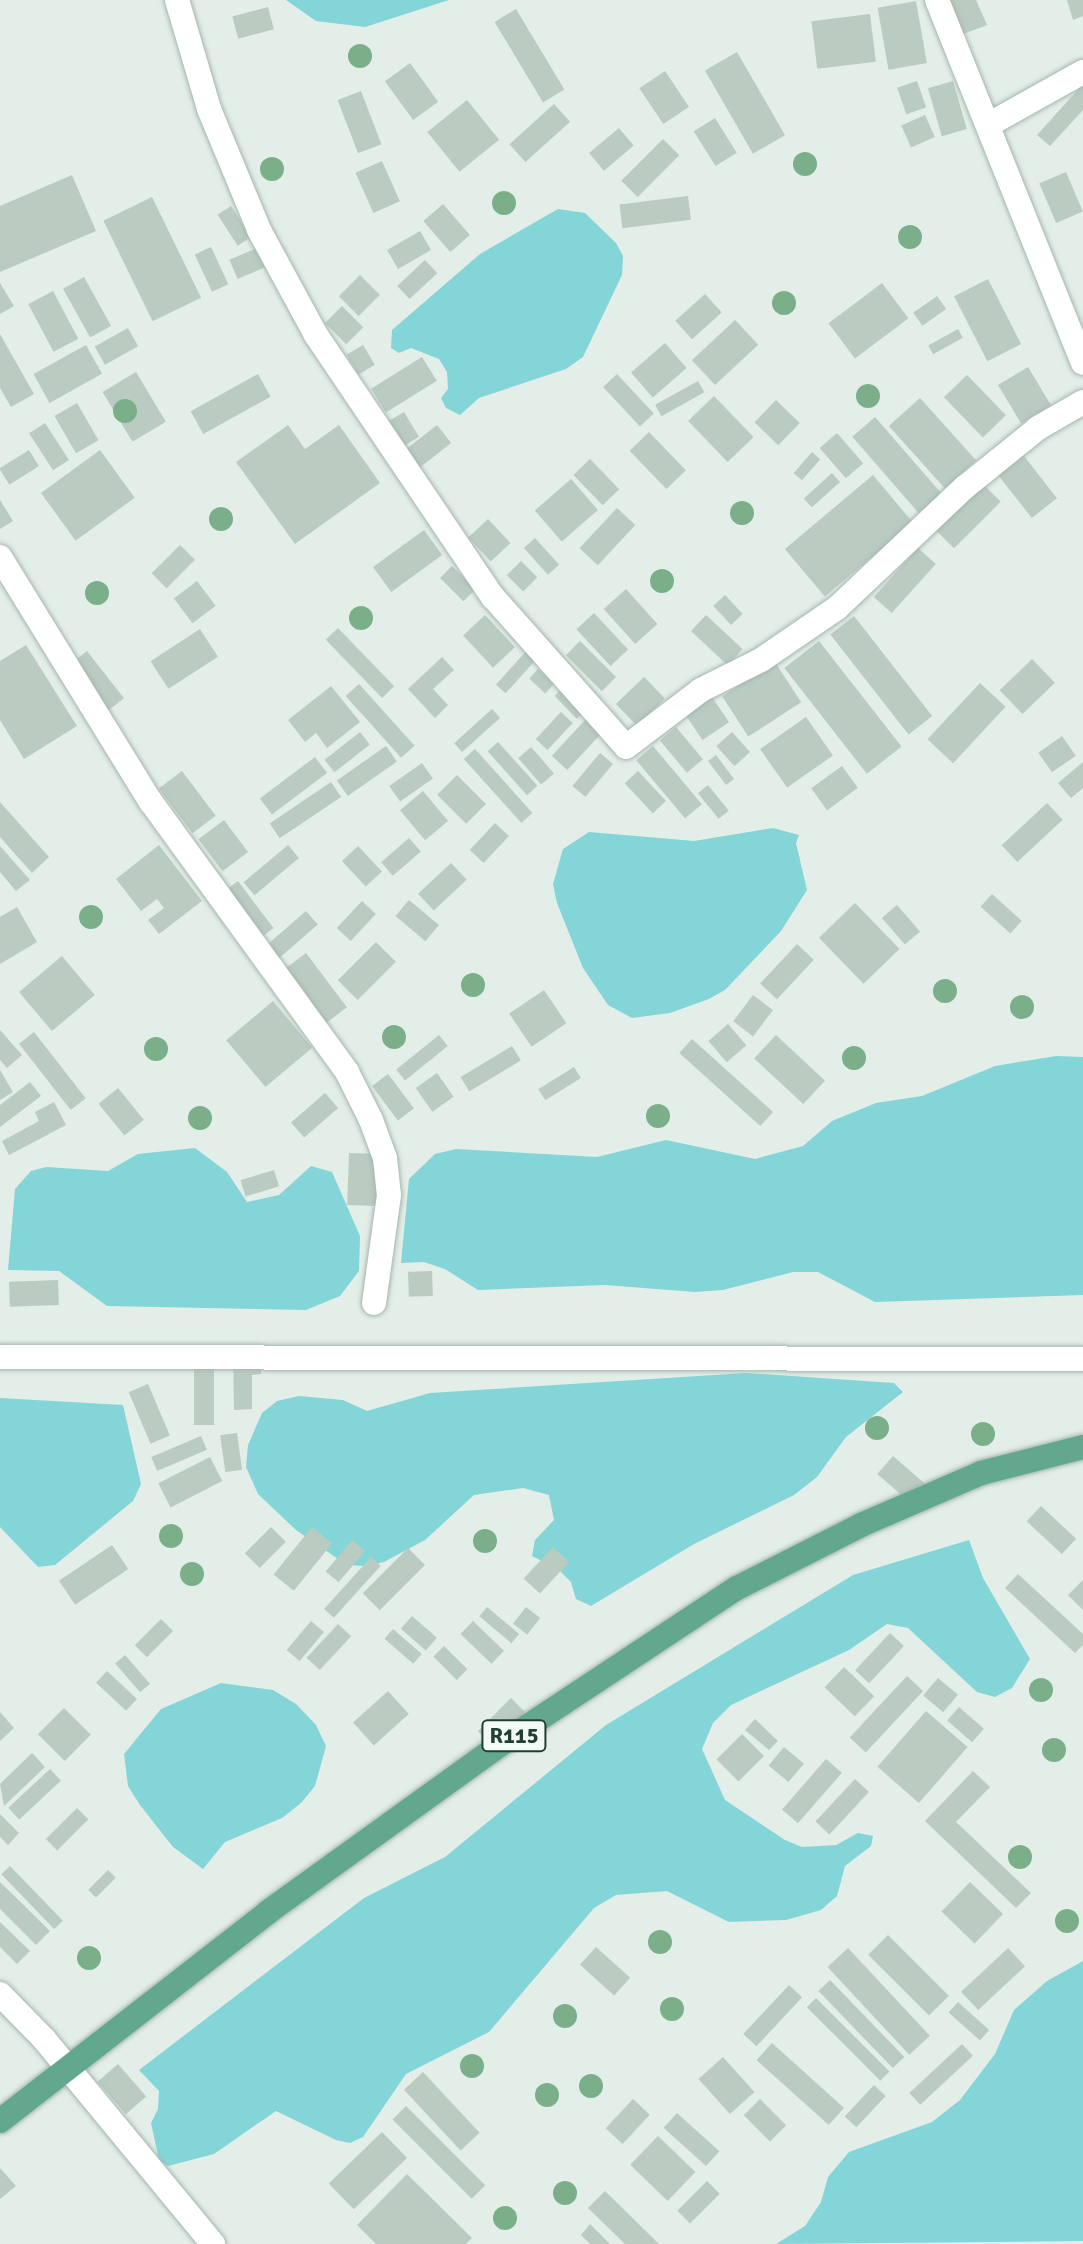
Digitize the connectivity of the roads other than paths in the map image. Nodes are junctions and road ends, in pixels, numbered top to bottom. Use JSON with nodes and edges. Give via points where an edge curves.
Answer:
{"nodes":[{"id":1,"x":177,"y":0,"type":"edge"},
{"id":2,"x":937,"y":0,"type":"edge"},
{"id":3,"x":1083,"y":72,"type":"edge"},
{"id":4,"x":988,"y":125,"type":"junction"},
{"id":5,"x":1083,"y":363,"type":"edge"},
{"id":6,"x":1083,"y":402,"type":"edge"},
{"id":7,"x":0,"y":557,"type":"edge"},
{"id":8,"x":374,"y":1303,"type":"dead end"},
{"id":9,"x":0,"y":1357,"type":"edge"},
{"id":10,"x":1083,"y":1359,"type":"edge"},
{"id":11,"x":1083,"y":1447,"type":"edge"},
{"id":12,"x":0,"y":1994,"type":"edge"},
{"id":13,"x":68,"y":2068,"type":"junction"},
{"id":14,"x":0,"y":2121,"type":"edge"},
{"id":15,"x":213,"y":2244,"type":"edge"}],
"edges":[{"from":1,"to":6,"type":"street","via":[[209,109],[253,216],[316,335],[493,597],[626,747],[701,690],[761,660],[837,608],[965,487],[1038,428]]},
{"from":2,"to":4,"type":"street"},
{"from":3,"to":4,"type":"street"},
{"from":4,"to":5,"type":"street"},
{"from":7,"to":8,"type":"street","via":[[151,802],[347,1072],[385,1158],[389,1195]]},
{"from":9,"to":10,"type":"street"},
{"from":11,"to":13,"type":"main road","number":"R115","via":[[981,1473],[861,1525],[737,1588],[495,1748],[268,1912]]},
{"from":12,"to":13,"type":"street"},
{"from":13,"to":14,"type":"main road","number":"R115"},
{"from":13,"to":15,"type":"street"}]}
